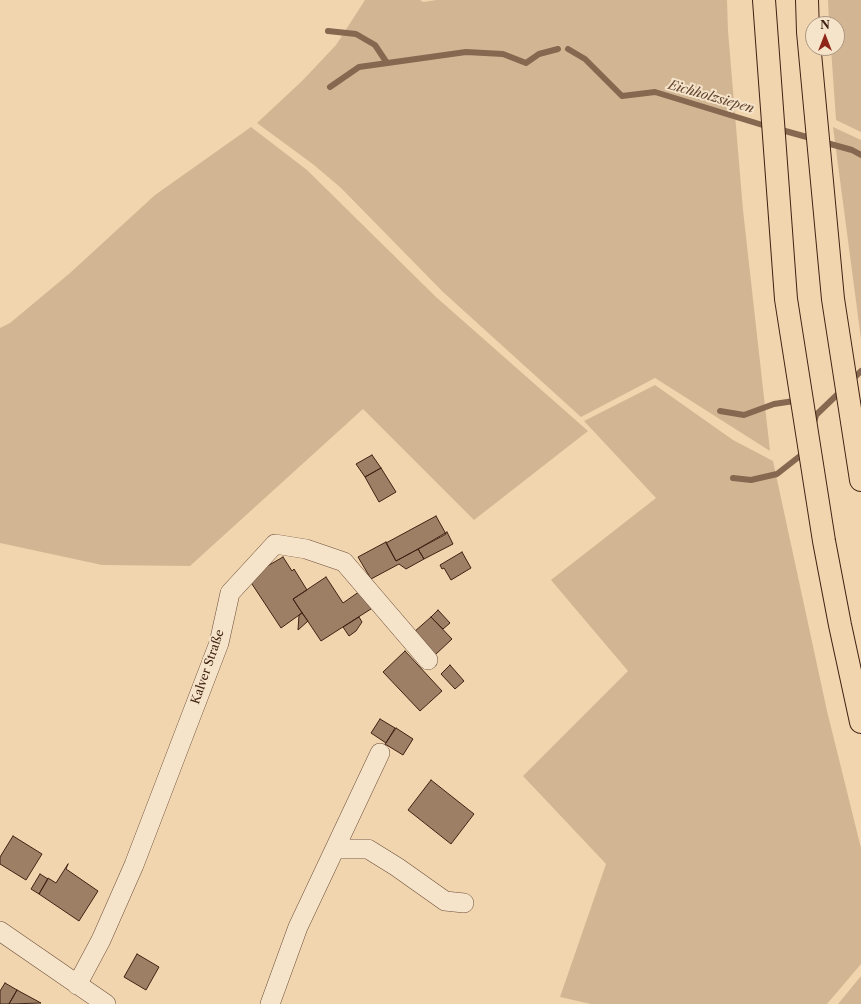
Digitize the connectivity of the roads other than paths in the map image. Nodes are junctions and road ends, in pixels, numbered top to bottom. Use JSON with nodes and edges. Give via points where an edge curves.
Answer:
{"nodes":[{"id":1,"x":764,"y":0,"type":"edge"},
{"id":2,"x":807,"y":0,"type":"edge"},
{"id":3,"x":861,"y":480,"type":"edge"},
{"id":4,"x":428,"y":660,"type":"dead end"},
{"id":5,"x":861,"y":722,"type":"edge"},
{"id":6,"x":380,"y":753,"type":"dead end"},
{"id":7,"x":335,"y":849,"type":"junction"},
{"id":8,"x":464,"y":903,"type":"dead end"},
{"id":9,"x":0,"y":931,"type":"edge"},
{"id":10,"x":77,"y":985,"type":"junction"},
{"id":11,"x":106,"y":1004,"type":"edge"},
{"id":12,"x":270,"y":1004,"type":"edge"}],
"edges":[{"from":1,"to":5,"type":"highway","via":[[786,299],[824,540]]},
{"from":2,"to":3,"type":"highway","via":[[833,299]]},
{"from":4,"to":10,"type":"street","name":"Kalver Straße","via":[[344,562],[306,548],[275,544],[230,593],[219,643],[139,850],[101,940]]},
{"from":6,"to":7,"type":"street"},
{"from":7,"to":8,"type":"street","via":[[368,849],[445,901]]},
{"from":7,"to":12,"type":"street","via":[[298,927]]},
{"from":9,"to":10,"type":"street"},
{"from":10,"to":11,"type":"street"}]}
